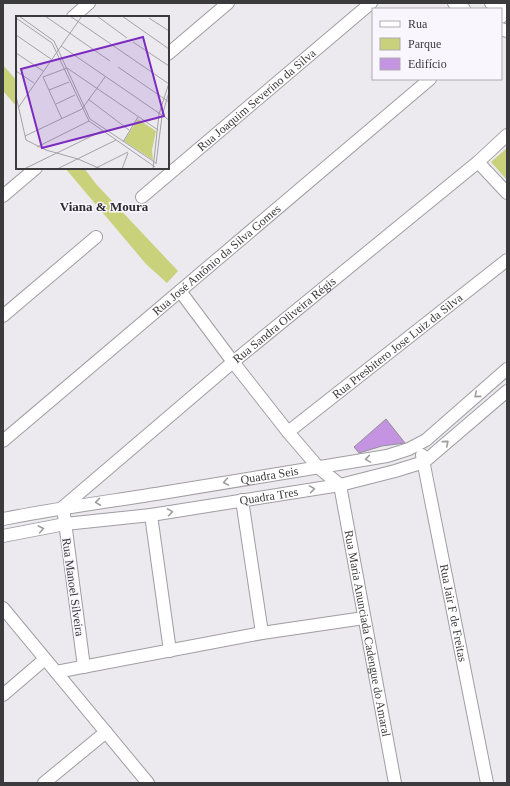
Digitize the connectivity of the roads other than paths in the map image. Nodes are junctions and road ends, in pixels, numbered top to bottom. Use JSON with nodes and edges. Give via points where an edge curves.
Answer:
{"nodes":[{"id":1,"x":89,"y":3,"type":"edge"},
{"id":2,"x":228,"y":3,"type":"edge"},
{"id":3,"x":371,"y":3,"type":"edge"},
{"id":4,"x":491,"y":3,"type":"edge"},
{"id":5,"x":501,"y":8,"type":"edge"},
{"id":6,"x":74,"y":16,"type":"edge"},
{"id":7,"x":169,"y":53,"type":"edge"},
{"id":8,"x":429,"y":80,"type":"edge"},
{"id":9,"x":507,"y":135,"type":"edge"},
{"id":10,"x":478,"y":162,"type":"junction"},
{"id":11,"x":35,"y":169,"type":"edge"},
{"id":12,"x":507,"y":193,"type":"edge"},
{"id":13,"x":3,"y":196,"type":"edge"},
{"id":14,"x":142,"y":197,"type":"dead end"},
{"id":15,"x":96,"y":237,"type":"dead end"},
{"id":16,"x":507,"y":260,"type":"edge"},
{"id":17,"x":180,"y":291,"type":"junction"},
{"id":18,"x":3,"y":316,"type":"edge"},
{"id":19,"x":233,"y":362,"type":"junction"},
{"id":20,"x":507,"y":369,"type":"edge"},
{"id":21,"x":506,"y":395,"type":"edge"},
{"id":22,"x":288,"y":432,"type":"junction"},
{"id":23,"x":3,"y":441,"type":"edge"},
{"id":24,"x":418,"y":444,"type":"junction"},
{"id":25,"x":424,"y":462,"type":"junction"},
{"id":26,"x":318,"y":467,"type":"junction"},
{"id":27,"x":340,"y":485,"type":"junction"},
{"id":28,"x":242,"y":500,"type":"junction"},
{"id":29,"x":63,"y":507,"type":"junction"},
{"id":30,"x":151,"y":515,"type":"junction"},
{"id":31,"x":3,"y":519,"type":"edge"},
{"id":32,"x":65,"y":524,"type":"junction"},
{"id":33,"x":3,"y":536,"type":"edge"},
{"id":34,"x":3,"y":608,"type":"edge"},
{"id":35,"x":364,"y":618,"type":"junction"},
{"id":36,"x":262,"y":633,"type":"junction"},
{"id":37,"x":170,"y":650,"type":"junction"},
{"id":38,"x":45,"y":659,"type":"junction"},
{"id":39,"x":84,"y":667,"type":"junction"},
{"id":40,"x":56,"y":672,"type":"junction"},
{"id":41,"x":3,"y":695,"type":"edge"},
{"id":42,"x":106,"y":732,"type":"junction"},
{"id":43,"x":44,"y":783,"type":"edge"},
{"id":44,"x":148,"y":783,"type":"edge"},
{"id":45,"x":395,"y":783,"type":"edge"},
{"id":46,"x":487,"y":783,"type":"edge"}],
"edges":[{"from":1,"to":6,"type":"street"},
{"from":2,"to":7,"type":"street"},
{"from":3,"to":14,"type":"street","name":"Rua Joaquim Severino da Silva"},
{"from":4,"to":5,"type":"street"},
{"from":8,"to":17,"type":"street","name":"Rua José Antônio da Silva Gomes"},
{"from":9,"to":10,"type":"street","name":"Rua Sandra Oliveira Régis"},
{"from":10,"to":12,"type":"street"},
{"from":10,"to":19,"type":"street","name":"Rua Sandra Oliveira Régis"},
{"from":11,"to":13,"type":"street"},
{"from":15,"to":18,"type":"street"},
{"from":16,"to":22,"type":"street","name":"Rua Presbitero Jose Luiz da Silva"},
{"from":17,"to":19,"type":"street"},
{"from":17,"to":23,"type":"street","name":"Rua José Antônio da Silva Gomes"},
{"from":19,"to":22,"type":"street"},
{"from":19,"to":29,"type":"street","name":"Rua Sandra Oliveira Régis"},
{"from":20,"to":24,"type":"street","name":"Quadra Seis","one_way":true,"via":[[426,440]]},
{"from":25,"to":21,"type":"street","name":"Quadra Tres","one_way":true},
{"from":22,"to":26,"type":"street"},
{"from":24,"to":25,"type":"street","name":"Rua Jair F de Freitas"},
{"from":24,"to":26,"type":"street","name":"Quadra Seis","one_way":true,"via":[[387,456]]},
{"from":25,"to":27,"type":"street","name":"Quadra Tres"},
{"from":25,"to":46,"type":"street","name":"Rua Jair F de Freitas"},
{"from":26,"to":27,"type":"street"},
{"from":26,"to":29,"type":"street","name":"Quadra Seis","one_way":true},
{"from":28,"to":27,"type":"street","name":"Quadra Tres","one_way":true},
{"from":27,"to":35,"type":"street","name":"Rua Maria Anunciada Cadengue do Amaral"},
{"from":30,"to":28,"type":"street","name":"Quadra Tres","one_way":true},
{"from":28,"to":36,"type":"street"},
{"from":29,"to":31,"type":"street","name":"Quadra Seis"},
{"from":29,"to":32,"type":"street","name":"Rua Manoel Silveira"},
{"from":30,"to":32,"type":"street","name":"Quadra Tres"},
{"from":30,"to":37,"type":"street"},
{"from":33,"to":32,"type":"street","name":"Quadra Tres","one_way":true},
{"from":32,"to":39,"type":"street","name":"Rua Manoel Silveira"},
{"from":34,"to":38,"type":"street"},
{"from":35,"to":36,"type":"street"},
{"from":35,"to":45,"type":"street","name":"Rua Maria Anunciada Cadengue do Amaral"},
{"from":36,"to":37,"type":"street"},
{"from":37,"to":39,"type":"street"},
{"from":38,"to":40,"type":"street"},
{"from":38,"to":41,"type":"street"},
{"from":39,"to":40,"type":"street"},
{"from":40,"to":42,"type":"street"},
{"from":42,"to":43,"type":"street"},
{"from":42,"to":44,"type":"street"}]}
